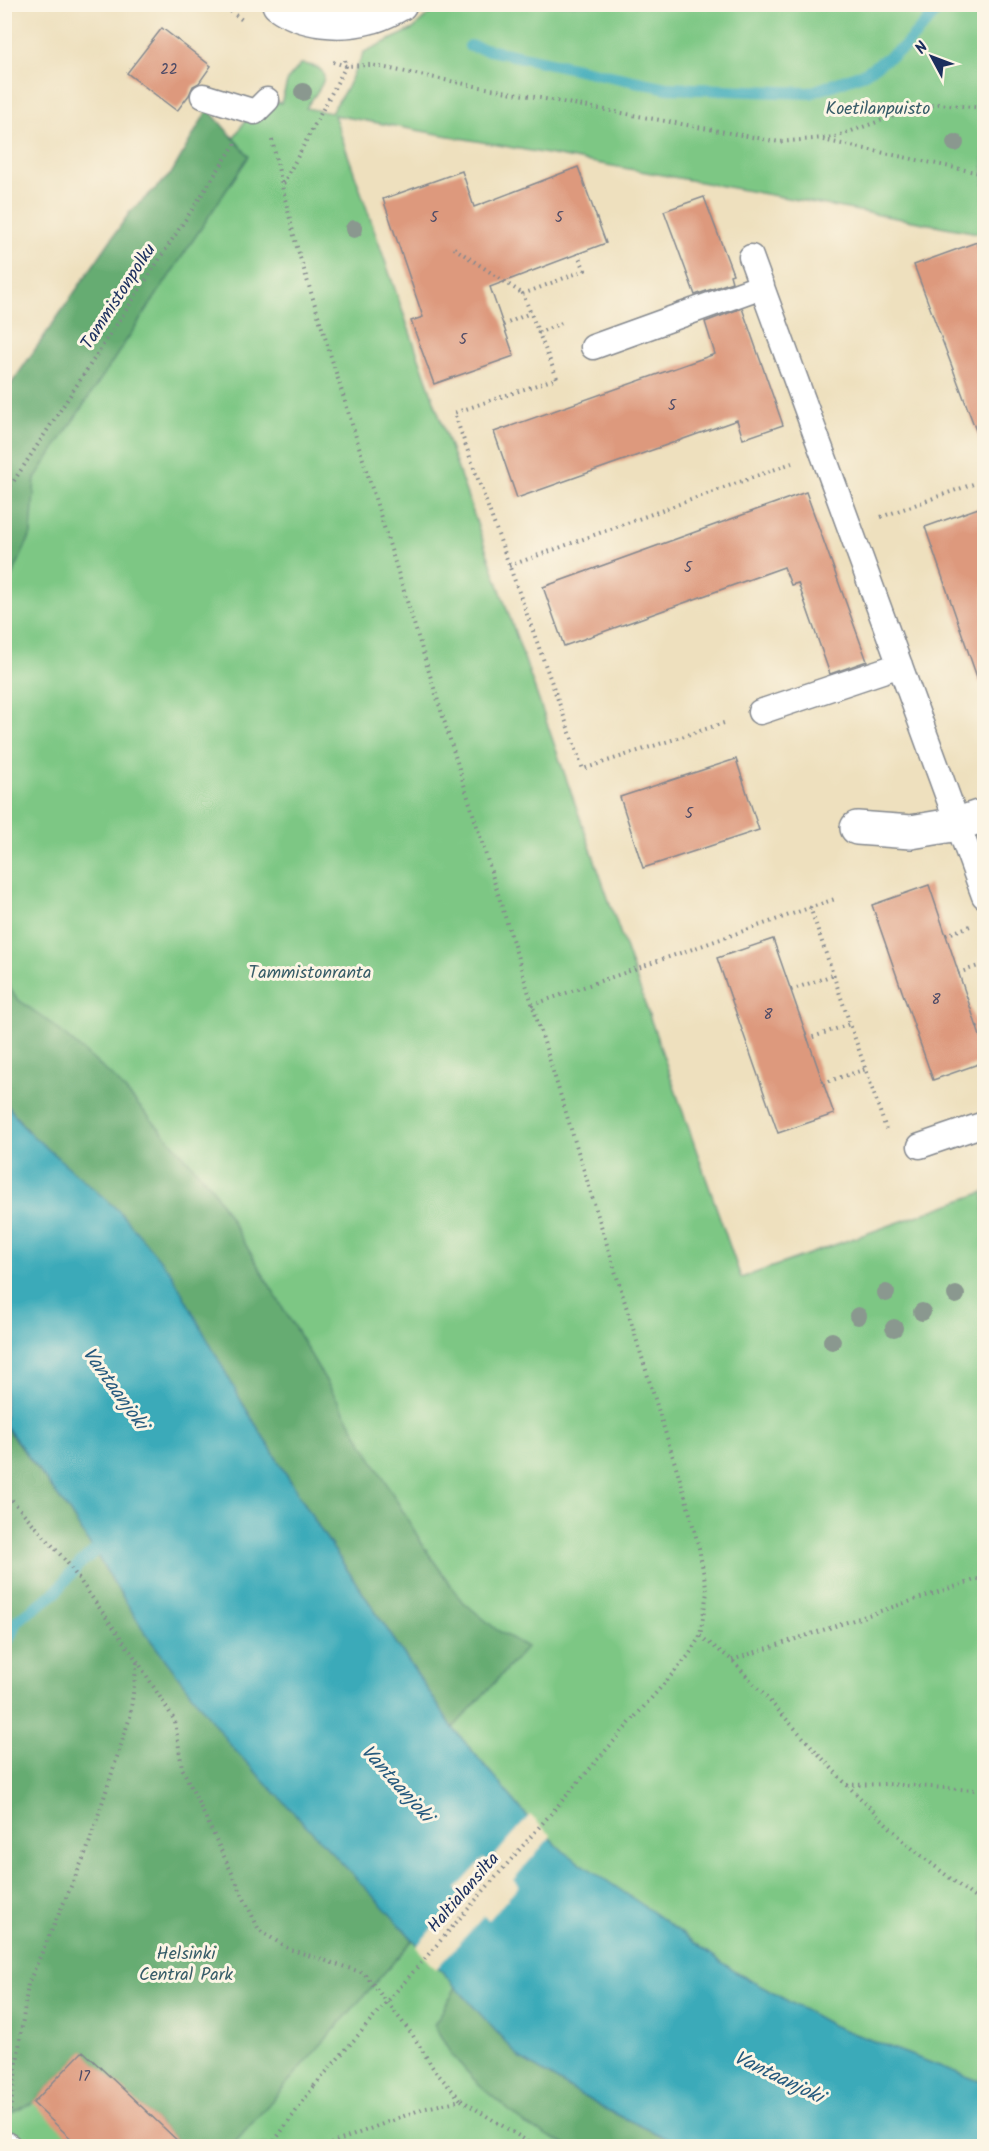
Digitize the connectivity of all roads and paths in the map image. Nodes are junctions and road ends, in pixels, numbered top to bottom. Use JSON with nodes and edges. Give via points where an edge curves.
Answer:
{"nodes":[{"id":1,"x":279,"y":4,"type":"edge"},
{"id":2,"x":400,"y":4,"type":"edge"},
{"id":3,"x":343,"y":22,"type":"junction"},
{"id":4,"x":346,"y":66,"type":"junction"},
{"id":5,"x":203,"y":96,"type":"dead end"},
{"id":6,"x":261,"y":106,"type":"joint"},
{"id":7,"x":984,"y":108,"type":"edge"},
{"id":8,"x":817,"y":139,"type":"junction"},
{"id":9,"x":984,"y":174,"type":"edge"},
{"id":10,"x":454,"y":248,"type":"dead end"},
{"id":11,"x":577,"y":253,"type":"dead end"},
{"id":12,"x":752,"y":257,"type":"dead end"},
{"id":13,"x":762,"y":286,"type":"junction"},
{"id":14,"x":523,"y":294,"type":"junction"},
{"id":15,"x":530,"y":313,"type":"junction"},
{"id":16,"x":564,"y":322,"type":"dead end"},
{"id":17,"x":503,"y":325,"type":"dead end"},
{"id":18,"x":538,"y":333,"type":"junction"},
{"id":19,"x":593,"y":347,"type":"dead end"},
{"id":20,"x":823,"y":452,"type":"junction"},
{"id":21,"x":984,"y":480,"type":"edge"},
{"id":22,"x":4,"y":496,"type":"edge"},
{"id":23,"x":851,"y":527,"type":"junction"},
{"id":24,"x":509,"y":566,"type":"junction"},
{"id":25,"x":900,"y":665,"type":"junction"},
{"id":26,"x":759,"y":712,"type":"joint"},
{"id":27,"x":971,"y":820,"type":"edge"},
{"id":28,"x":857,"y":828,"type":"dead end"},
{"id":29,"x":984,"y":896,"type":"edge"},
{"id":30,"x":834,"y":899,"type":"dead end"},
{"id":31,"x":810,"y":907,"type":"junction"},
{"id":32,"x":975,"y":924,"type":"dead end"},
{"id":33,"x":946,"y":935,"type":"dead end"},
{"id":34,"x":984,"y":964,"type":"edge"},
{"id":35,"x":958,"y":973,"type":"dead end"},
{"id":36,"x":833,"y":975,"type":"junction"},
{"id":37,"x":791,"y":990,"type":"dead end"},
{"id":38,"x":532,"y":1005,"type":"junction"},
{"id":39,"x":850,"y":1024,"type":"junction"},
{"id":40,"x":984,"y":1024,"type":"edge"},
{"id":41,"x":977,"y":1027,"type":"dead end"},
{"id":42,"x":807,"y":1039,"type":"dead end"},
{"id":43,"x":866,"y":1069,"type":"junction"},
{"id":44,"x":823,"y":1083,"type":"dead end"},
{"id":45,"x":984,"y":1124,"type":"edge"},
{"id":46,"x":886,"y":1129,"type":"dead end"},
{"id":47,"x":920,"y":1146,"type":"dead end"},
{"id":48,"x":4,"y":1491,"type":"edge"},
{"id":49,"x":984,"y":1577,"type":"edge"},
{"id":50,"x":700,"y":1636,"type":"junction"},
{"id":51,"x":732,"y":1660,"type":"junction"},
{"id":52,"x":138,"y":1662,"type":"junction"},
{"id":53,"x":847,"y":1785,"type":"junction"},
{"id":54,"x":975,"y":1790,"type":"dead end"},
{"id":55,"x":984,"y":1905,"type":"edge"},
{"id":56,"x":461,"y":2100,"type":"junction"},
{"id":57,"x":10,"y":2115,"type":"dead end"},
{"id":58,"x":4,"y":2143,"type":"edge"},
{"id":59,"x":9,"y":2146,"type":"edge"},
{"id":60,"x":271,"y":2146,"type":"edge"},
{"id":61,"x":324,"y":2146,"type":"edge"},
{"id":62,"x":535,"y":2146,"type":"edge"}],
"edges":[{"from":1,"to":3,"type":"street","via":[[289,12],[316,20]]},
{"from":2,"to":3,"type":"street","via":[[370,17]]},
{"from":3,"to":4,"type":"path"},
{"from":4,"to":8,"type":"path","via":[[371,65],[779,142]]},
{"from":4,"to":38,"type":"path","via":[[282,186],[296,244]]},
{"from":5,"to":6,"type":"lane"},
{"from":6,"to":22,"type":"path","name":"Tammistonpolku"},
{"from":7,"to":8,"type":"path","via":[[938,104],[835,137]]},
{"from":8,"to":9,"type":"path"},
{"from":10,"to":14,"type":"path"},
{"from":11,"to":14,"type":"path","via":[[585,270]]},
{"from":12,"to":13,"type":"lane"},
{"from":13,"to":19,"type":"lane"},
{"from":13,"to":20,"type":"lane"},
{"from":14,"to":15,"type":"path"},
{"from":15,"to":17,"type":"path"},
{"from":15,"to":18,"type":"path"},
{"from":16,"to":18,"type":"path"},
{"from":18,"to":24,"type":"path","via":[[557,378],[454,413]]},
{"from":20,"to":23,"type":"lane"},
{"from":20,"to":24,"type":"path"},
{"from":21,"to":23,"type":"path"},
{"from":23,"to":25,"type":"lane"},
{"from":24,"to":26,"type":"path","via":[[583,769]]},
{"from":25,"to":26,"type":"lane"},
{"from":25,"to":27,"type":"lane"},
{"from":27,"to":28,"type":"street","via":[[911,832]]},
{"from":27,"to":29,"type":"lane"},
{"from":30,"to":31,"type":"path"},
{"from":31,"to":36,"type":"path"},
{"from":31,"to":38,"type":"path"},
{"from":32,"to":33,"type":"path"},
{"from":34,"to":35,"type":"path"},
{"from":36,"to":37,"type":"path"},
{"from":36,"to":39,"type":"path"},
{"from":38,"to":50,"type":"path","via":[[686,1499],[707,1592]]},
{"from":39,"to":42,"type":"path"},
{"from":39,"to":43,"type":"path"},
{"from":40,"to":41,"type":"path"},
{"from":43,"to":44,"type":"path"},
{"from":43,"to":46,"type":"path"},
{"from":45,"to":47,"type":"lane"},
{"from":48,"to":52,"type":"path","via":[[66,1561]]},
{"from":49,"to":51,"type":"path"},
{"from":50,"to":51,"type":"path"},
{"from":50,"to":60,"type":"path","name":"Haltialansilta","bridge":true,"via":[[689,1655],[314,2086]]},
{"from":51,"to":53,"type":"path"},
{"from":52,"to":56,"type":"path","via":[[175,1722],[182,1768],[259,1930],[290,1949],[364,1973],[412,2034],[435,2072]]},
{"from":52,"to":57,"type":"path","via":[[130,1718],[87,1850],[28,1984]]},
{"from":53,"to":54,"type":"path"},
{"from":53,"to":55,"type":"path","via":[[908,1845]]},
{"from":56,"to":61,"type":"path","via":[[422,2109]]},
{"from":56,"to":62,"type":"path"},
{"from":58,"to":59,"type":"lane"}]}
